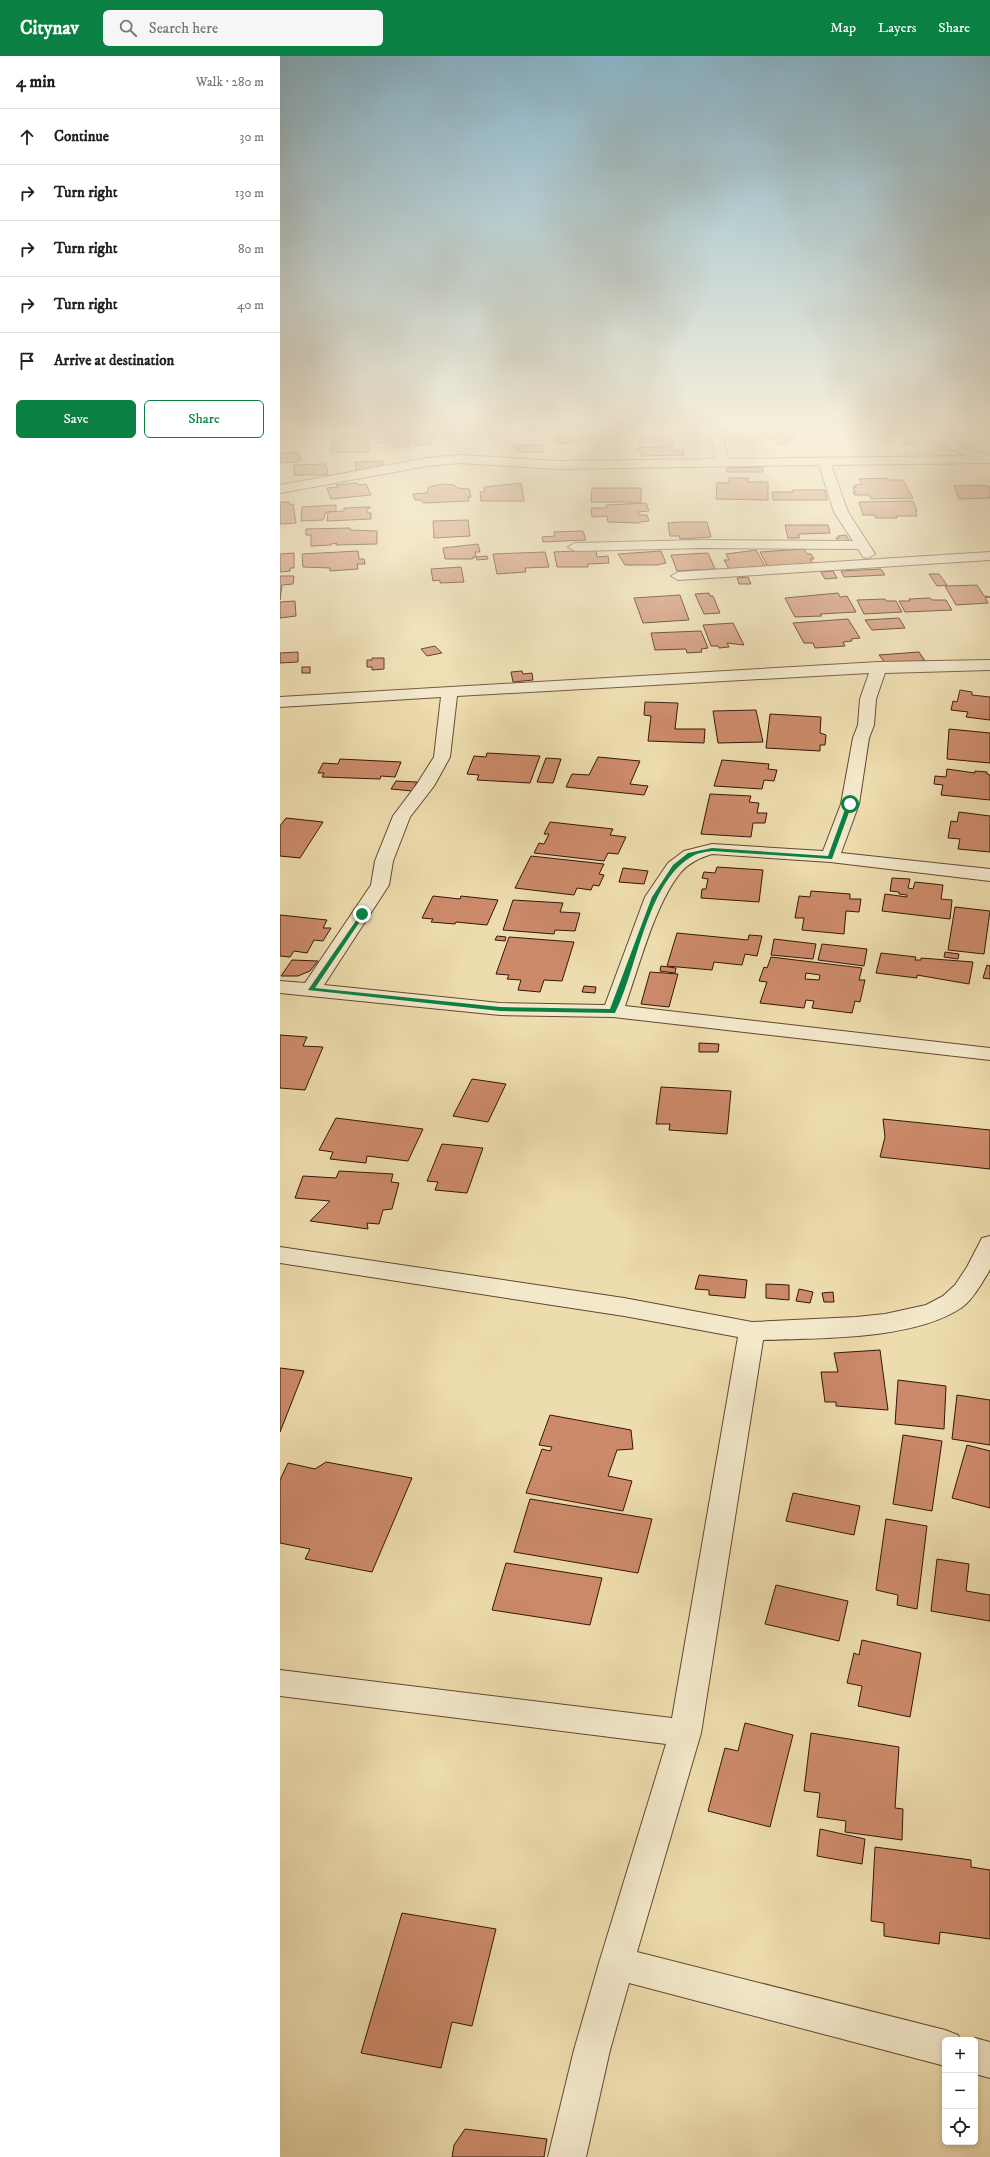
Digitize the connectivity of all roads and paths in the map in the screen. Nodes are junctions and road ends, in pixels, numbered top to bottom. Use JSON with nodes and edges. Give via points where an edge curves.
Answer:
{"nodes":[{"id":1,"x":850,"y":526,"type":"edge"},
{"id":2,"x":862,"y":545,"type":"junction"},
{"id":3,"x":575,"y":547,"type":"dead end"},
{"id":4,"x":990,"y":556,"type":"edge"},
{"id":5,"x":874,"y":564,"type":"junction"},
{"id":6,"x":678,"y":576,"type":"dead end"},
{"id":7,"x":990,"y":664,"type":"edge"},
{"id":8,"x":879,"y":667,"type":"junction"},
{"id":9,"x":450,"y":692,"type":"junction"},
{"id":10,"x":280,"y":702,"type":"edge"},
{"id":11,"x":830,"y":858,"type":"junction"},
{"id":12,"x":990,"y":875,"type":"edge"},
{"id":13,"x":280,"y":987,"type":"edge"},
{"id":14,"x":311,"y":990,"type":"junction"},
{"id":15,"x":613,"y":1011,"type":"junction"},
{"id":16,"x":990,"y":1054,"type":"edge"},
{"id":17,"x":990,"y":1244,"type":"edge"},
{"id":18,"x":280,"y":1255,"type":"edge"},
{"id":19,"x":752,"y":1331,"type":"junction"},
{"id":20,"x":280,"y":1683,"type":"edge"},
{"id":21,"x":685,"y":1733,"type":"junction"},
{"id":22,"x":616,"y":1964,"type":"junction"},
{"id":23,"x":942,"y":2047,"type":"edge"},
{"id":24,"x":978,"y":2057,"type":"edge"},
{"id":25,"x":990,"y":2060,"type":"edge"},
{"id":26,"x":567,"y":2157,"type":"edge"}],
"edges":[{"from":1,"to":2,"type":"street"},
{"from":2,"to":3,"type":"street","via":[[702,544]]},
{"from":2,"to":5,"type":"street"},
{"from":4,"to":5,"type":"street"},
{"from":5,"to":6,"type":"street"},
{"from":7,"to":8,"type":"street"},
{"from":8,"to":9,"type":"street"},
{"from":8,"to":11,"type":"street","via":[[868,699],[866,725],[861,738],[850,804]]},
{"from":9,"to":10,"type":"street"},
{"from":9,"to":14,"type":"street","via":[[442,757],[425,786],[402,816],[384,861],[380,885]]},
{"from":11,"to":12,"type":"street"},
{"from":11,"to":15,"type":"street","via":[[712,849],[690,855],[675,867],[654,897]]},
{"from":13,"to":14,"type":"street"},
{"from":14,"to":15,"type":"street","via":[[500,1009]]},
{"from":15,"to":16,"type":"street"},
{"from":17,"to":19,"type":"street","via":[[978,1270],[953,1302],[926,1315],[889,1322]]},
{"from":18,"to":19,"type":"street","via":[[624,1307]]},
{"from":19,"to":21,"type":"street"},
{"from":20,"to":21,"type":"street"},
{"from":21,"to":22,"type":"street"},
{"from":22,"to":23,"type":"street"},
{"from":22,"to":26,"type":"street","via":[[592,2050]]},
{"from":24,"to":25,"type":"street"}]}
